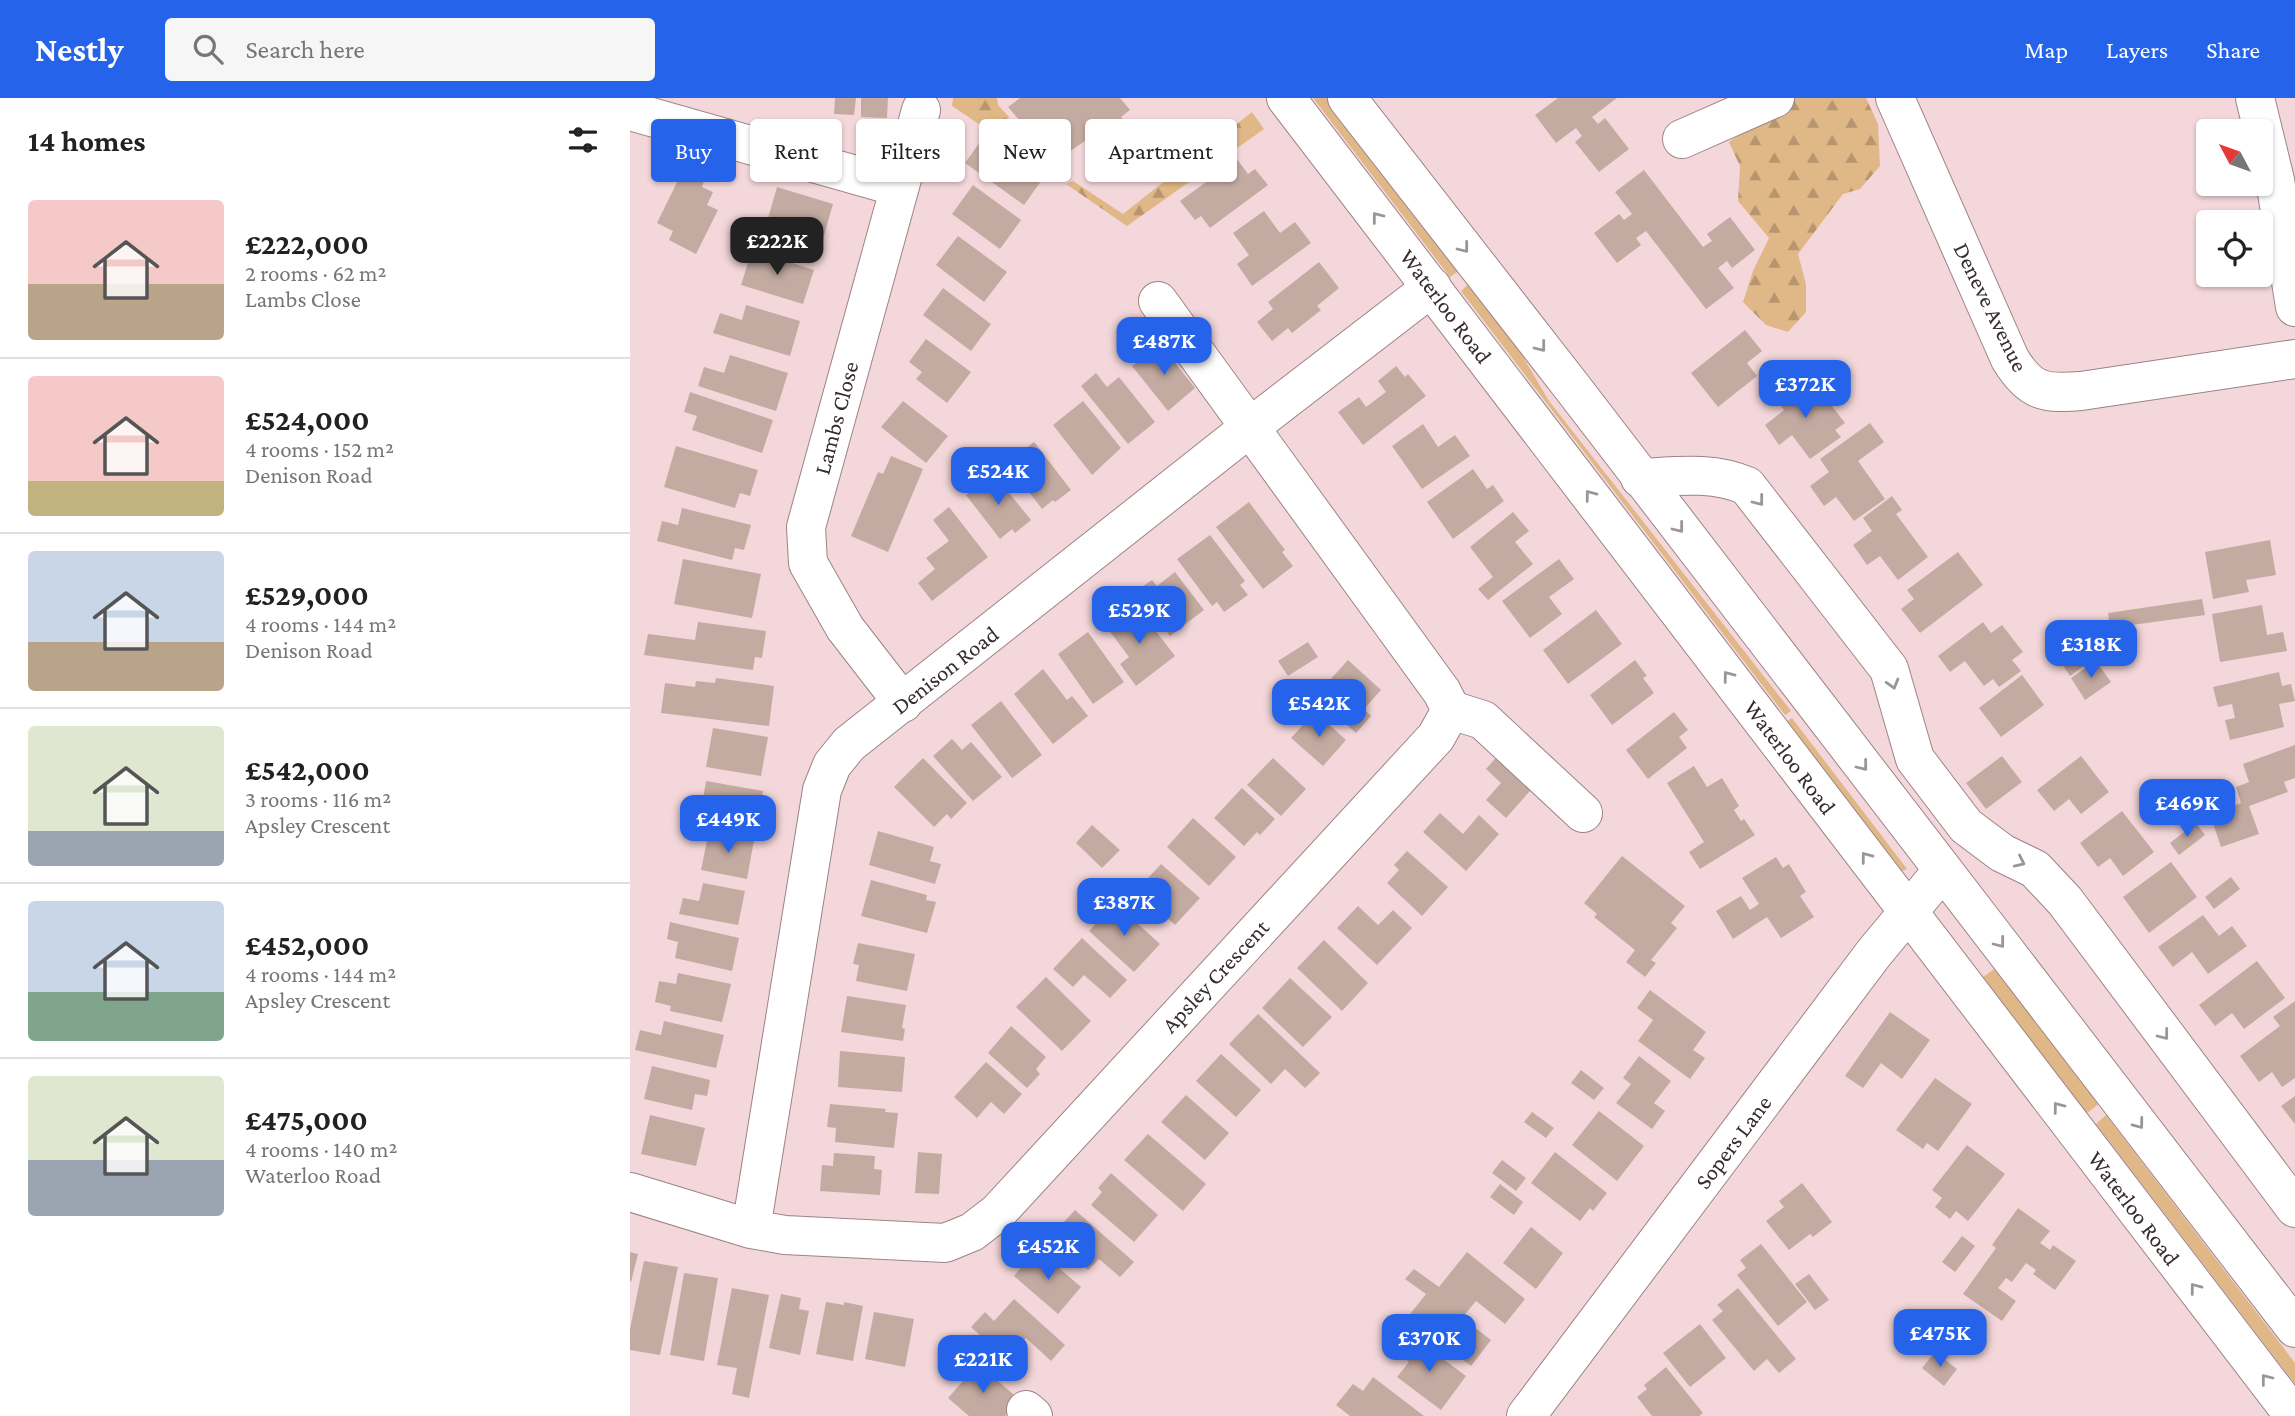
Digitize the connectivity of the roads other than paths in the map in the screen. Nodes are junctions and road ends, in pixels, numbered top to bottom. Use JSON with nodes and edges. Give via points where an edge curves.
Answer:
{"nodes":[{"id":1,"x":1286,"y":98,"type":"edge"},
{"id":2,"x":1347,"y":98,"type":"edge"},
{"id":3,"x":1775,"y":98,"type":"edge"},
{"id":4,"x":1895,"y":98,"type":"edge"},
{"id":5,"x":2255,"y":98,"type":"edge"},
{"id":6,"x":920,"y":110,"type":"dead end"},
{"id":7,"x":630,"y":111,"type":"edge"},
{"id":8,"x":1682,"y":139,"type":"dead end"},
{"id":9,"x":898,"y":187,"type":"junction"},
{"id":10,"x":1432,"y":287,"type":"junction"},
{"id":11,"x":1158,"y":301,"type":"dead end"},
{"id":12,"x":2295,"y":307,"type":"edge"},
{"id":13,"x":2295,"y":359,"type":"edge"},
{"id":14,"x":1249,"y":428,"type":"junction"},
{"id":15,"x":1640,"y":478,"type":"junction"},
{"id":16,"x":903,"y":704,"type":"junction"},
{"id":17,"x":1451,"y":710,"type":"junction"},
{"id":18,"x":1583,"y":813,"type":"dead end"},
{"id":19,"x":1943,"y":870,"type":"junction"},
{"id":20,"x":1908,"y":911,"type":"junction"},
{"id":21,"x":630,"y":1192,"type":"edge"},
{"id":22,"x":2295,"y":1208,"type":"edge"},
{"id":23,"x":751,"y":1229,"type":"junction"},
{"id":24,"x":2288,"y":1306,"type":"edge"},
{"id":25,"x":1526,"y":1416,"type":"edge"},
{"id":26,"x":2294,"y":1416,"type":"edge"}],
"edges":[{"from":10,"to":1,"type":"street","name":"Waterloo Road","one_way":true},
{"from":2,"to":15,"type":"street","one_way":true},
{"from":3,"to":8,"type":"street"},
{"from":4,"to":13,"type":"street","name":"Deneve Avenue","via":[[2010,359],[2021,377],[2037,389],[2081,391]]},
{"from":5,"to":12,"type":"street","via":[[2275,180]]},
{"from":6,"to":9,"type":"street","name":"Lambs Close"},
{"from":7,"to":9,"type":"street"},
{"from":9,"to":16,"type":"street","name":"Lambs Close","via":[[806,527],[808,563],[845,628]]},
{"from":10,"to":14,"type":"street","name":"Denison Road"},
{"from":20,"to":10,"type":"street","name":"Waterloo Road","one_way":true},
{"from":11,"to":14,"type":"street"},
{"from":14,"to":16,"type":"street","name":"Denison Road"},
{"from":14,"to":17,"type":"street"},
{"from":15,"to":19,"type":"street","one_way":true},
{"from":15,"to":22,"type":"street","one_way":true,"via":[[1700,475],[1731,478],[1748,486],[1889,669],[1915,759],[1959,818],[2002,853],[2035,869],[2065,901]]},
{"from":16,"to":23,"type":"street","name":"Denison Road","via":[[849,744],[832,765],[822,790]]},
{"from":17,"to":18,"type":"street","via":[[1483,720]]},
{"from":17,"to":23,"type":"street","name":"Apsley Crescent","via":[[1436,737],[998,1212],[972,1232],[945,1243],[785,1235]]},
{"from":19,"to":20,"type":"street","name":"Sopers Lane"},
{"from":19,"to":24,"type":"street","one_way":true},
{"from":20,"to":25,"type":"street","name":"Sopers Lane"},
{"from":26,"to":20,"type":"street","name":"Waterloo Road","one_way":true},
{"from":21,"to":23,"type":"street","name":"Apsley Crescent"}]}
